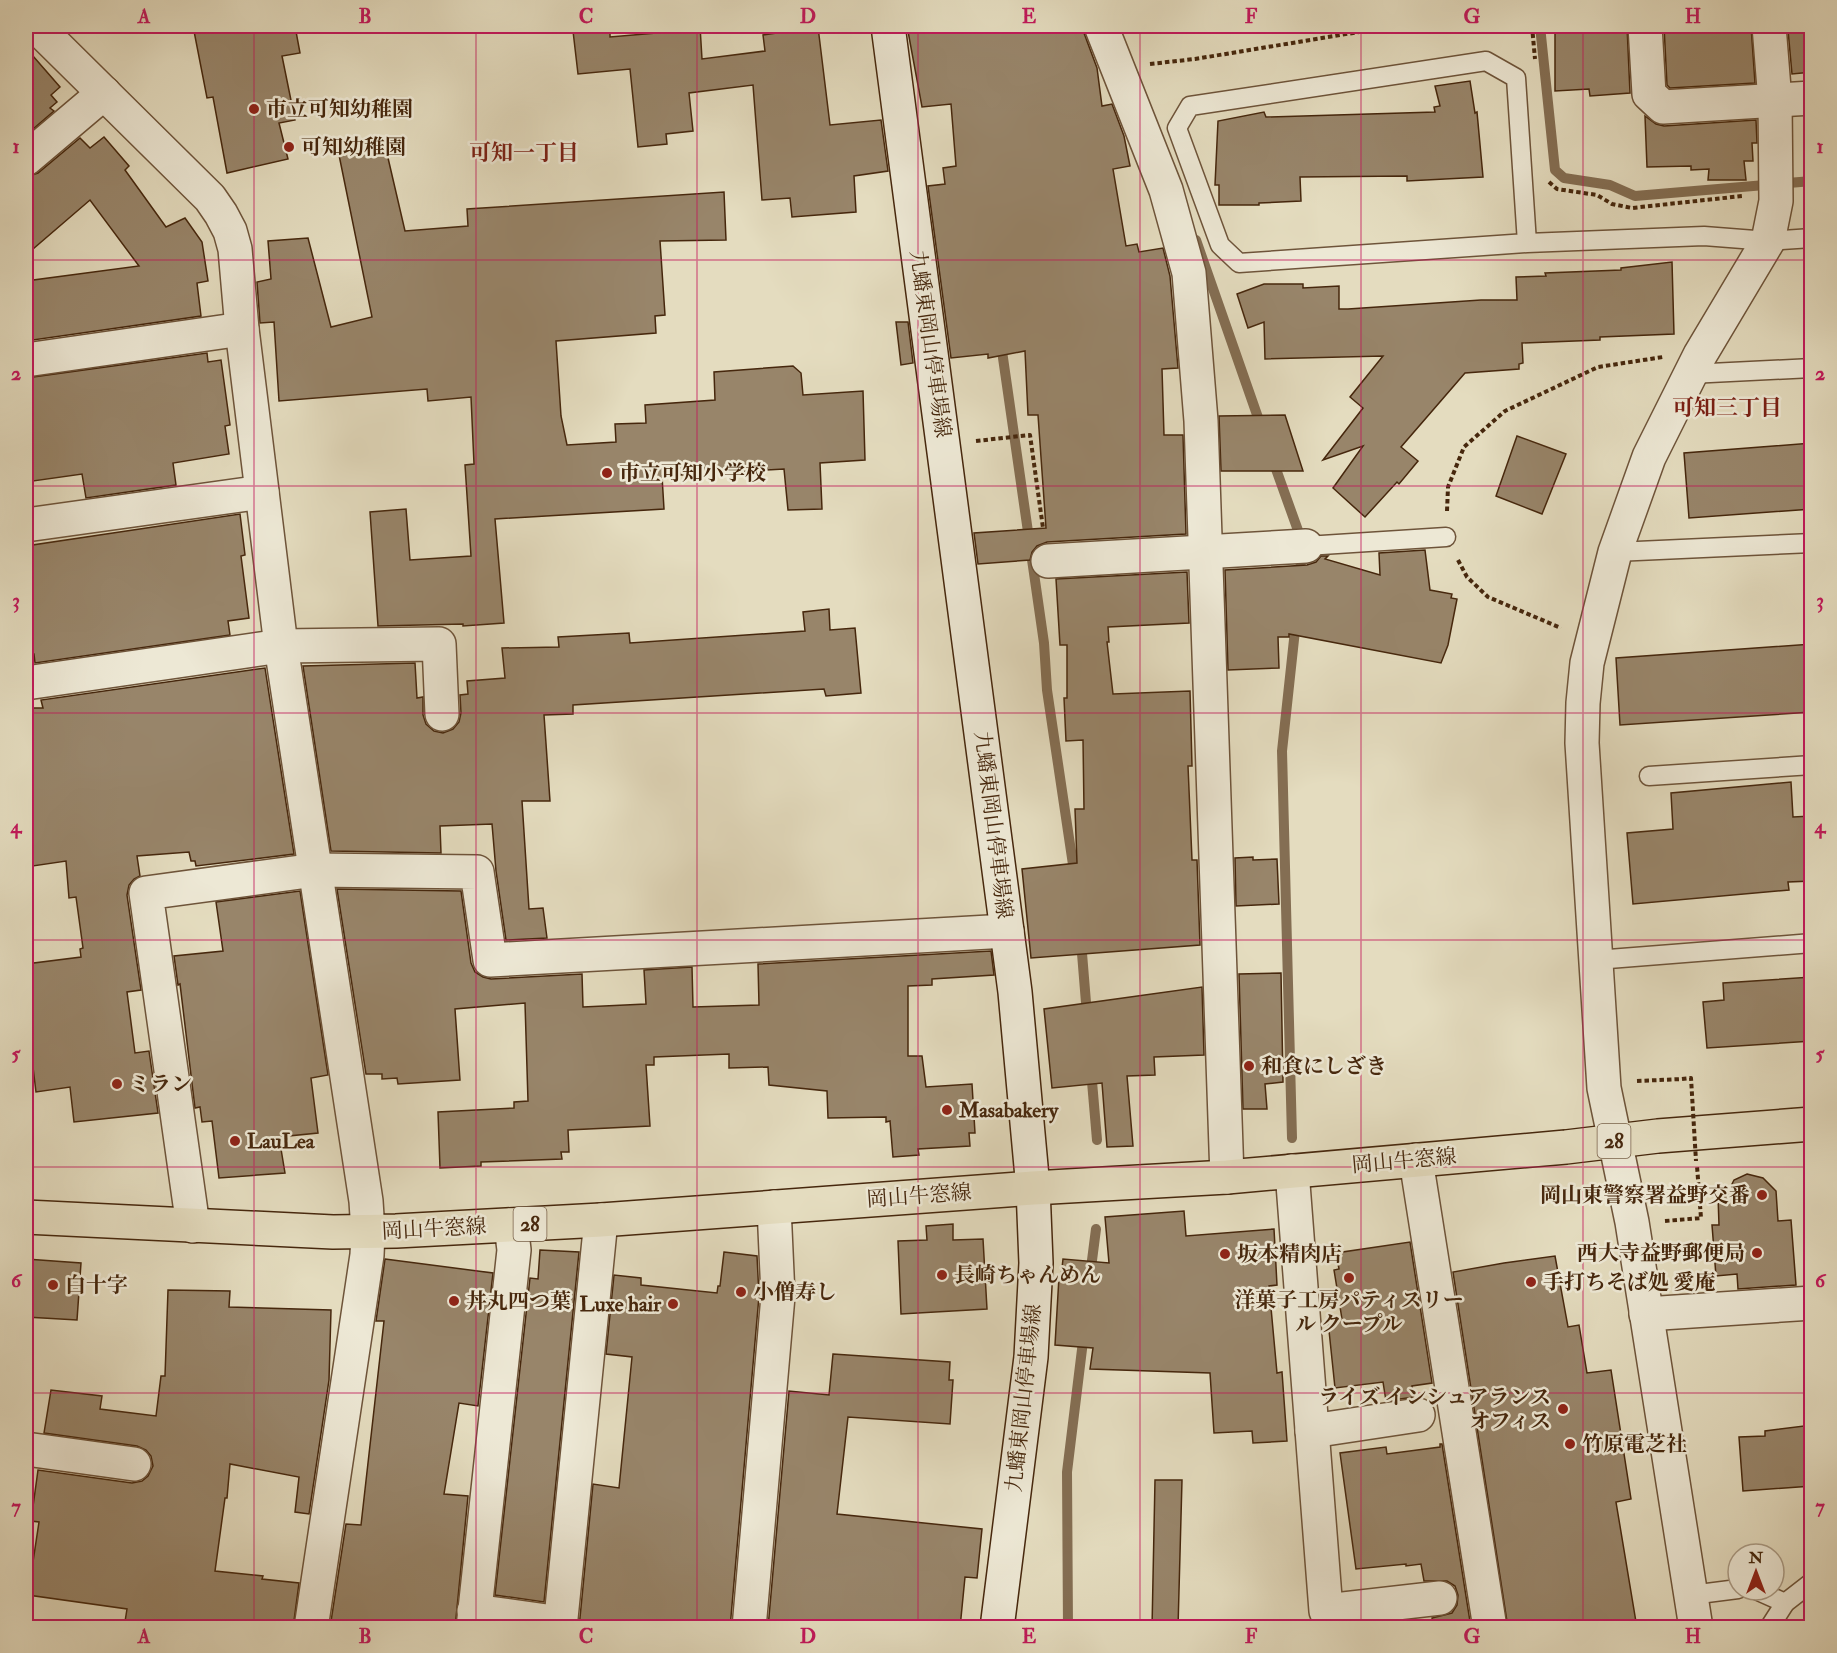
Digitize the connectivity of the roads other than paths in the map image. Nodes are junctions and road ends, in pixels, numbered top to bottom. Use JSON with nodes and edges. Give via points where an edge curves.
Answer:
{"nodes":[{"id":1,"x":36,"y":26,"type":"edge"},
{"id":2,"x":888,"y":26,"type":"edge"},
{"id":3,"x":1101,"y":26,"type":"edge"},
{"id":4,"x":1645,"y":26,"type":"edge"},
{"id":5,"x":1768,"y":26,"type":"edge"},
{"id":6,"x":105,"y":93,"type":"junction"},
{"id":7,"x":1812,"y":98,"type":"edge"},
{"id":8,"x":1775,"y":101,"type":"junction"},
{"id":9,"x":26,"y":159,"type":"edge"},
{"id":10,"x":1812,"y":238,"type":"edge"},
{"id":11,"x":1768,"y":241,"type":"junction"},
{"id":12,"x":1527,"y":243,"type":"junction"},
{"id":13,"x":242,"y":329,"type":"junction"},
{"id":14,"x":26,"y":360,"type":"edge"},
{"id":15,"x":1695,"y":364,"type":"junction"},
{"id":16,"x":1812,"y":368,"type":"edge"},
{"id":17,"x":262,"y":492,"type":"junction"},
{"id":18,"x":26,"y":525,"type":"edge"},
{"id":19,"x":1446,"y":537,"type":"road end"},
{"id":20,"x":1812,"y":543,"type":"edge"},
{"id":21,"x":1302,"y":547,"type":"joint"},
{"id":22,"x":1615,"y":552,"type":"junction"},
{"id":23,"x":1205,"y":553,"type":"junction"},
{"id":24,"x":1048,"y":561,"type":"road end"},
{"id":25,"x":281,"y":646,"type":"junction"},
{"id":26,"x":26,"y":683,"type":"edge"},
{"id":27,"x":442,"y":714,"type":"dead end"},
{"id":28,"x":1812,"y":765,"type":"edge"},
{"id":29,"x":1649,"y":776,"type":"dead end"},
{"id":30,"x":315,"y":870,"type":"junction"},
{"id":31,"x":1007,"y":931,"type":"junction"},
{"id":32,"x":1812,"y":943,"type":"edge"},
{"id":33,"x":1596,"y":960,"type":"junction"},
{"id":34,"x":1812,"y":1124,"type":"edge"},
{"id":35,"x":1616,"y":1141,"type":"junction"},
{"id":36,"x":1416,"y":1160,"type":"junction"},
{"id":37,"x":1292,"y":1171,"type":"junction"},
{"id":38,"x":1227,"y":1176,"type":"junction"},
{"id":39,"x":1033,"y":1188,"type":"junction"},
{"id":40,"x":774,"y":1207,"type":"junction"},
{"id":41,"x":26,"y":1217,"type":"edge"},
{"id":42,"x":601,"y":1220,"type":"junction"},
{"id":43,"x":512,"y":1225,"type":"junction"},
{"id":44,"x":193,"y":1226,"type":"junction"},
{"id":45,"x":368,"y":1233,"type":"junction"},
{"id":46,"x":1812,"y":1303,"type":"edge"},
{"id":47,"x":1646,"y":1314,"type":"junction"},
{"id":48,"x":1418,"y":1415,"type":"dead end"},
{"id":49,"x":1312,"y":1431,"type":"junction"},
{"id":50,"x":26,"y":1449,"type":"edge"},
{"id":51,"x":134,"y":1464,"type":"dead end"},
{"id":52,"x":1812,"y":1582,"type":"edge"},
{"id":53,"x":1726,"y":1591,"type":"edge"},
{"id":54,"x":1691,"y":1595,"type":"junction"},
{"id":55,"x":1440,"y":1598,"type":"dead end"},
{"id":56,"x":1785,"y":1603,"type":"joint"},
{"id":57,"x":473,"y":1619,"type":"edge"},
{"id":58,"x":560,"y":1625,"type":"edge"},
{"id":59,"x":310,"y":1628,"type":"edge"},
{"id":60,"x":749,"y":1628,"type":"edge"},
{"id":61,"x":997,"y":1628,"type":"edge"},
{"id":62,"x":1490,"y":1628,"type":"edge"},
{"id":63,"x":1696,"y":1628,"type":"edge"},
{"id":64,"x":1769,"y":1628,"type":"edge"}],
"edges":[{"from":1,"to":6,"type":"street"},
{"from":2,"to":31,"type":"street","name":"九蟠東岡山停車場線"},
{"from":3,"to":23,"type":"street","via":[[1166,190],[1189,273],[1201,421]]},
{"from":4,"to":8,"type":"street","via":[[1649,94],[1663,107]]},
{"from":5,"to":8,"type":"street"},
{"from":6,"to":9,"type":"street"},
{"from":6,"to":13,"type":"street","via":[[222,214],[235,249]]},
{"from":7,"to":8,"type":"street"},
{"from":8,"to":11,"type":"street","via":[[1776,201]]},
{"from":10,"to":11,"type":"lane"},
{"from":11,"to":12,"type":"lane","via":[[1704,236]]},
{"from":11,"to":15,"type":"street"},
{"from":12,"to":12,"type":"lane","via":[[1516,78],[1486,61],[1190,106],[1177,128],[1220,245],[1239,263]]},
{"from":13,"to":14,"type":"street"},
{"from":13,"to":17,"type":"street"},
{"from":15,"to":16,"type":"lane"},
{"from":15,"to":22,"type":"street","via":[[1649,457]]},
{"from":17,"to":18,"type":"street"},
{"from":17,"to":25,"type":"street"},
{"from":19,"to":21,"type":"lane"},
{"from":20,"to":22,"type":"lane"},
{"from":21,"to":23,"type":"street"},
{"from":22,"to":33,"type":"street","via":[[1587,663],[1583,703],[1582,743]]},
{"from":23,"to":24,"type":"street"},
{"from":23,"to":38,"type":"street"},
{"from":25,"to":26,"type":"street"},
{"from":25,"to":27,"type":"street","via":[[439,644]]},
{"from":25,"to":30,"type":"street"},
{"from":28,"to":29,"type":"lane"},
{"from":30,"to":31,"type":"street","via":[[477,872],[490,960]]},
{"from":30,"to":44,"type":"street","via":[[146,893]]},
{"from":30,"to":45,"type":"street"},
{"from":31,"to":39,"type":"street","name":"九蟠東岡山停車場線"},
{"from":32,"to":33,"type":"lane"},
{"from":33,"to":35,"type":"street","via":[[1604,1088]]},
{"from":34,"to":35,"type":"main road","name":"岡山牛窓線","number":"28"},
{"from":35,"to":36,"type":"main road","name":"岡山牛窓線","number":"28"},
{"from":35,"to":47,"type":"street"},
{"from":36,"to":37,"type":"main road","name":"岡山牛窓線","number":"28"},
{"from":36,"to":62,"type":"street"},
{"from":37,"to":38,"type":"main road","name":"岡山牛窓線","number":"28"},
{"from":37,"to":49,"type":"street"},
{"from":38,"to":39,"type":"main road","name":"岡山牛窓線","number":"28"},
{"from":39,"to":40,"type":"main road","name":"岡山牛窓線","number":"28"},
{"from":39,"to":61,"type":"street","name":"九蟠東岡山停車場線","via":[[1036,1263],[1031,1357]]},
{"from":40,"to":42,"type":"main road","name":"岡山牛窓線","number":"28"},
{"from":40,"to":60,"type":"street","via":[[778,1296]]},
{"from":41,"to":44,"type":"main road","name":"岡山牛窓線","number":"28"},
{"from":42,"to":43,"type":"main road","name":"岡山牛窓線","number":"28"},
{"from":42,"to":58,"type":"street"},
{"from":43,"to":45,"type":"main road","name":"岡山牛窓線","number":"28"},
{"from":43,"to":57,"type":"street","via":[[514,1250]]},
{"from":44,"to":45,"type":"main road","name":"岡山牛窓線","number":"28"},
{"from":45,"to":59,"type":"street"},
{"from":46,"to":47,"type":"street"},
{"from":47,"to":54,"type":"street"},
{"from":48,"to":49,"type":"street"},
{"from":49,"to":55,"type":"street","via":[[1326,1611]]},
{"from":50,"to":51,"type":"street"},
{"from":52,"to":56,"type":"lane"},
{"from":53,"to":54,"type":"lane"},
{"from":54,"to":63,"type":"street"},
{"from":56,"to":64,"type":"lane"},
{"from":57,"to":58,"type":"street"}]}
